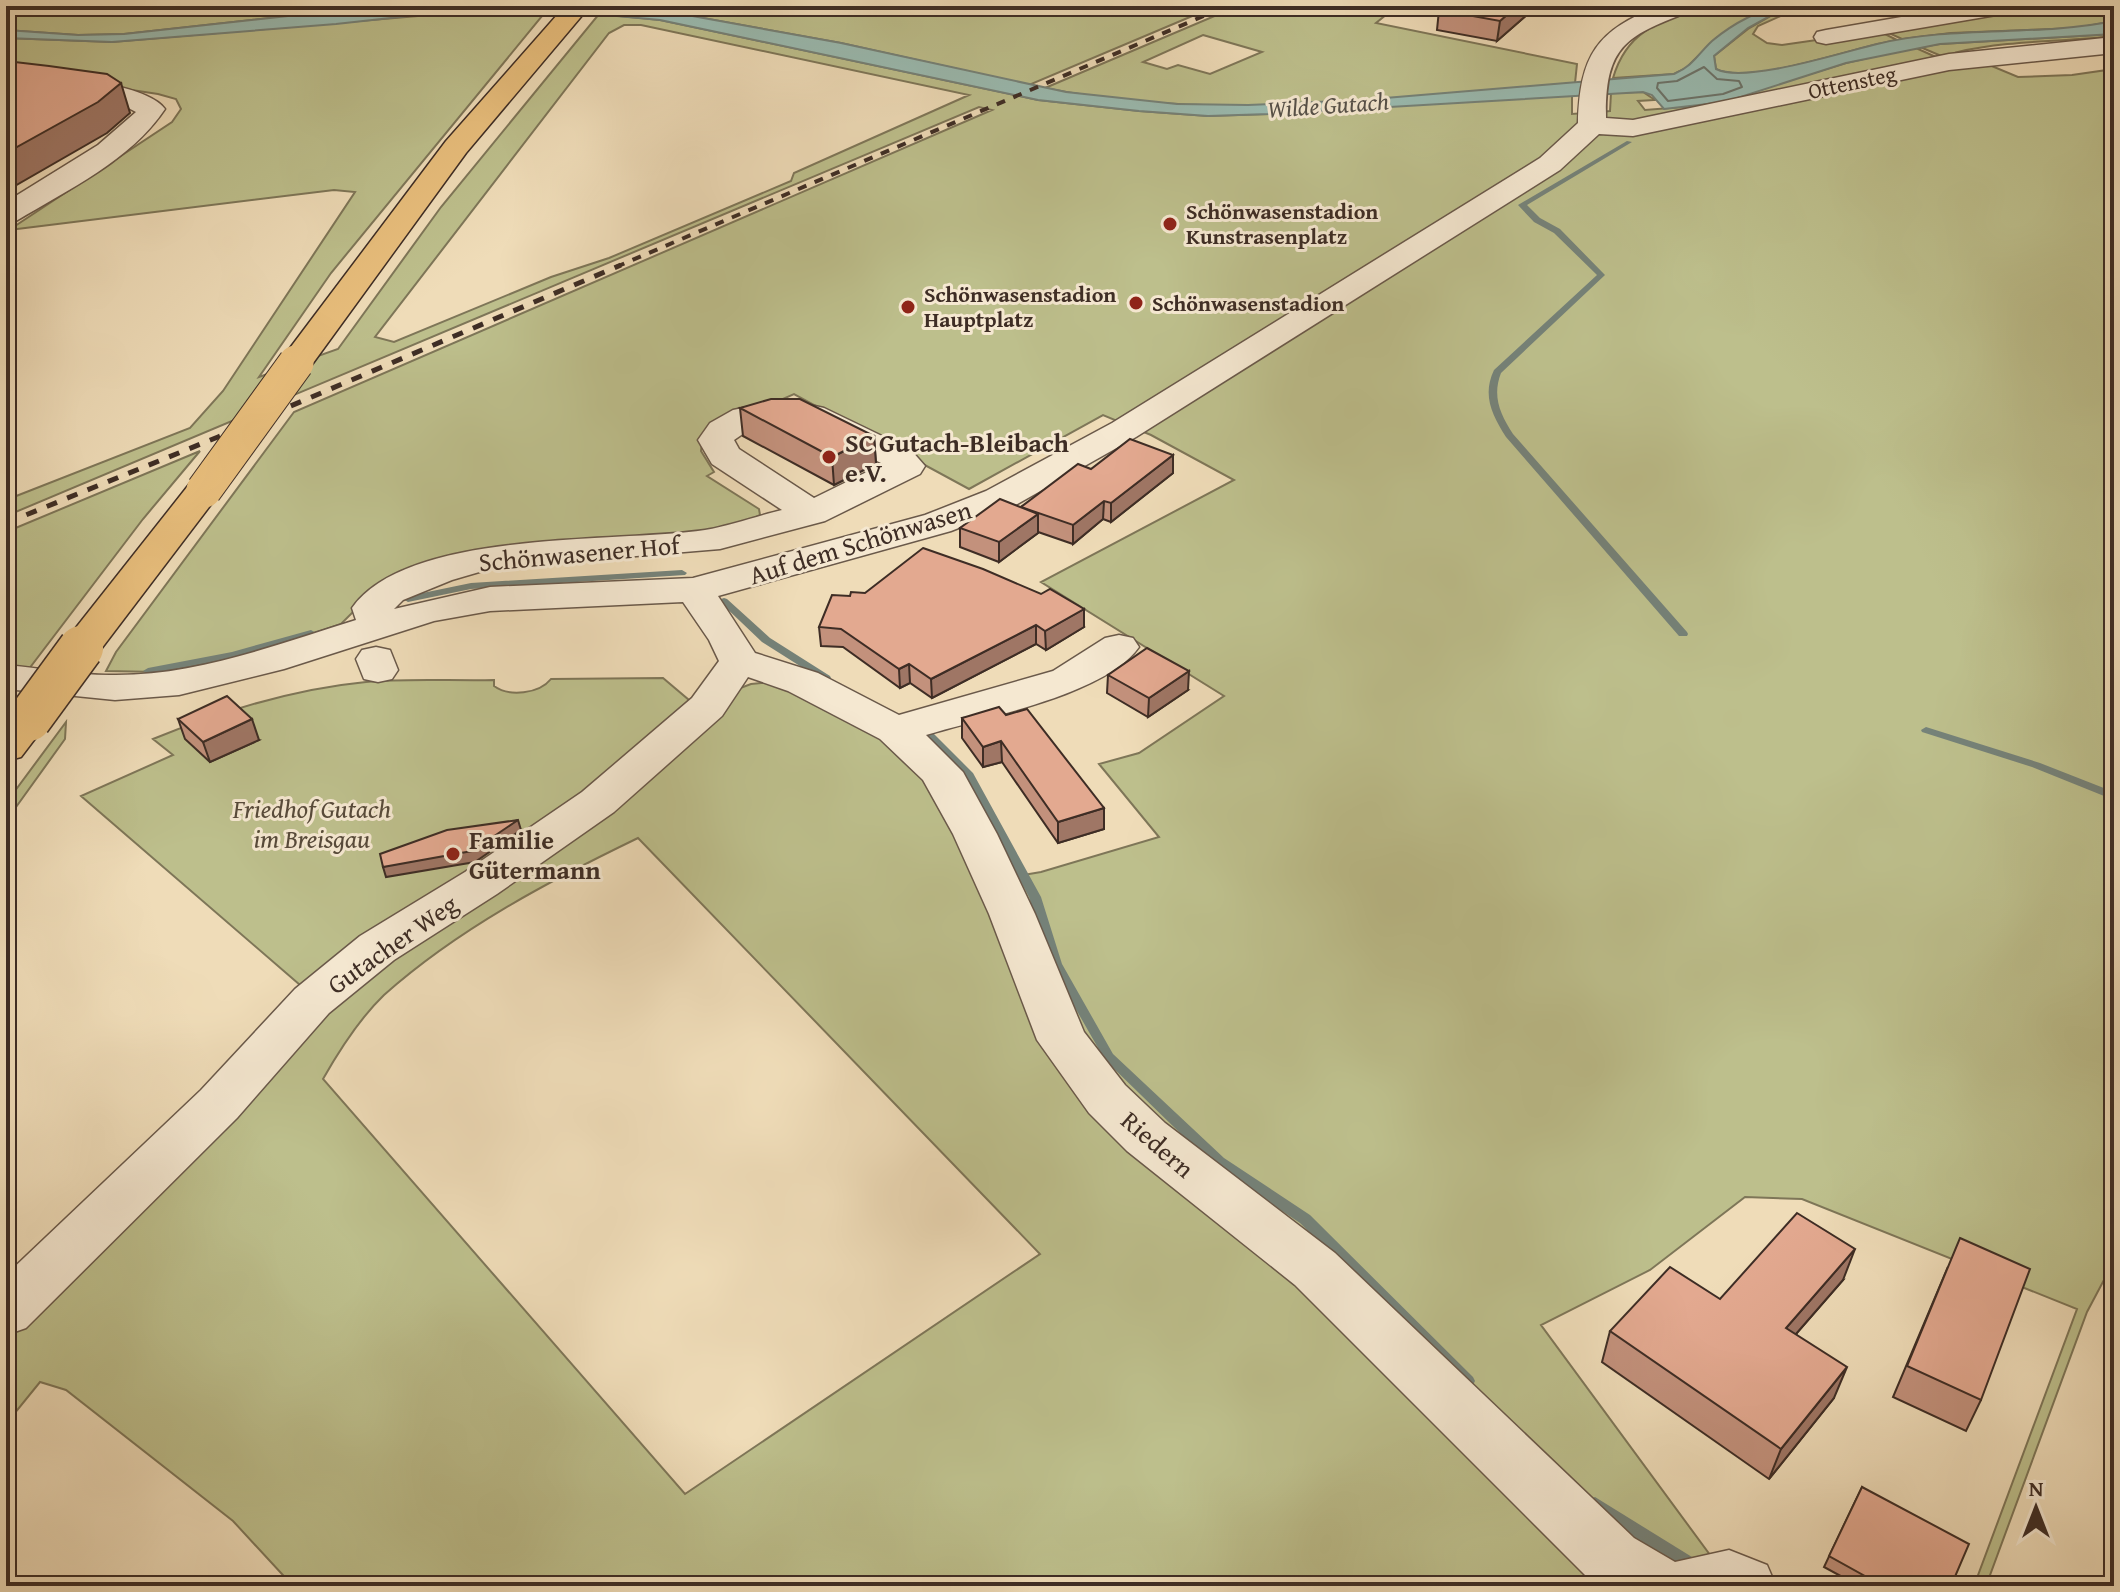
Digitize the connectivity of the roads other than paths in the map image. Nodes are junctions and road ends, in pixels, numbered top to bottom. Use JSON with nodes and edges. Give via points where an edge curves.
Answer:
{"nodes":[{"id":1,"x":578,"y":6,"type":"edge"},
{"id":2,"x":1682,"y":6,"type":"edge"},
{"id":3,"x":2008,"y":6,"type":"edge"},
{"id":4,"x":1826,"y":37,"type":"dead end"},
{"id":5,"x":2114,"y":45,"type":"edge"},
{"id":6,"x":6,"y":77,"type":"edge"},
{"id":7,"x":1592,"y":118,"type":"junction"},
{"id":8,"x":6,"y":215,"type":"edge"},
{"id":9,"x":812,"y":513,"type":"dead end"},
{"id":10,"x":893,"y":538,"type":"junction"},
{"id":11,"x":945,"y":557,"type":"edge"},
{"id":12,"x":694,"y":590,"type":"junction"},
{"id":13,"x":1119,"y":647,"type":"dead end"},
{"id":14,"x":377,"y":652,"type":"junction"},
{"id":15,"x":739,"y":661,"type":"junction"},
{"id":16,"x":6,"y":677,"type":"edge"},
{"id":17,"x":895,"y":730,"type":"junction"},
{"id":18,"x":17,"y":734,"type":"edge"},
{"id":19,"x":6,"y":1311,"type":"edge"},
{"id":20,"x":1659,"y":1586,"type":"edge"},
{"id":21,"x":1689,"y":1586,"type":"edge"},
{"id":22,"x":1744,"y":1586,"type":"edge"}],
"edges":[{"from":1,"to":18,"type":"highway","bridge":true,"via":[[456,147]]},
{"from":2,"to":7,"type":"street","via":[[1619,34],[1599,56]]},
{"from":3,"to":4,"type":"street","name":"Ottensteg"},
{"from":5,"to":7,"type":"street","name":"Ottensteg","via":[[1949,62],[1633,128]]},
{"from":6,"to":8,"type":"street","via":[[124,95],[152,109],[146,122],[116,144]]},
{"from":7,"to":10,"type":"street","name":"Auf dem Schönwasen","via":[[1550,164],[1100,444],[999,499]]},
{"from":9,"to":14,"type":"street","name":"Schönwasener Hof","via":[[707,541],[491,557],[438,572],[389,592],[372,608]]},
{"from":10,"to":11,"type":"street"},
{"from":10,"to":12,"type":"street","name":"Auf dem Schönwasen"},
{"from":12,"to":14,"type":"street","name":"Auf dem Schönwasen","via":[[490,599],[427,611]]},
{"from":12,"to":15,"type":"street"},
{"from":13,"to":17,"type":"street","via":[[1068,680]]},
{"from":14,"to":16,"type":"street","name":"Auf dem Schönwasen","via":[[270,660],[179,683],[115,688]]},
{"from":15,"to":17,"type":"street","name":"Riedern","via":[[803,682]]},
{"from":15,"to":19,"type":"street","name":"Gutacher Weg","via":[[707,707],[598,802],[377,948],[312,1001],[219,1104]]},
{"from":17,"to":20,"type":"street","name":"Riedern","via":[[941,772],[1012,914],[1062,1040],[1107,1099],[1146,1137],[1315,1269],[1612,1559]]},
{"from":21,"to":22,"type":"street","via":[[1729,1580]]}]}
